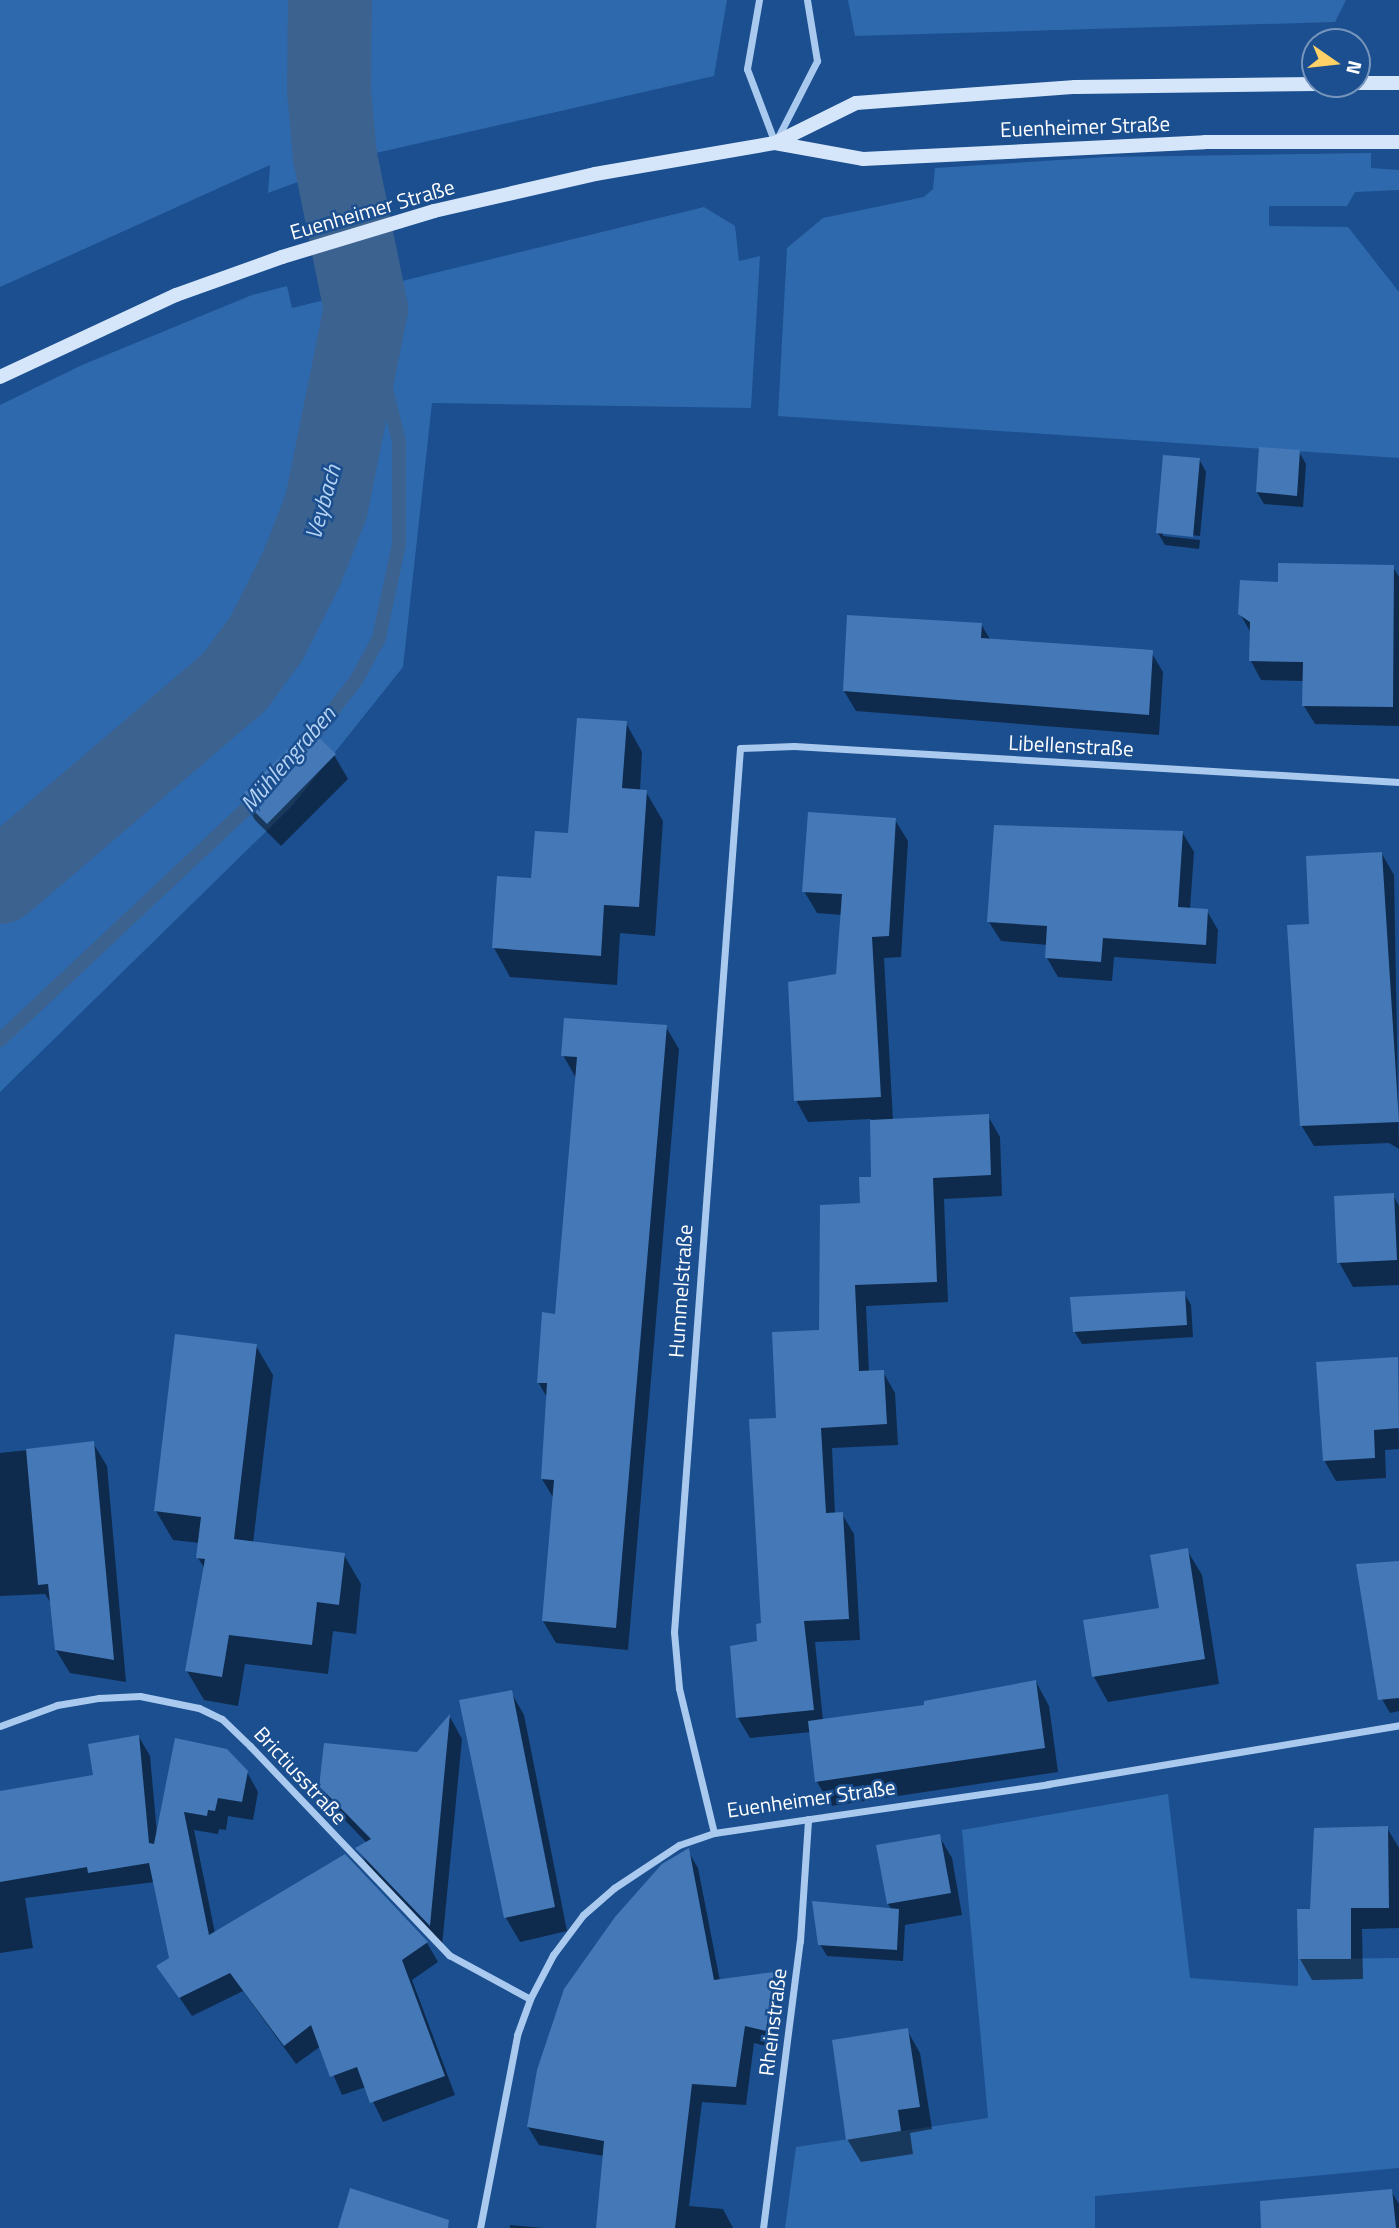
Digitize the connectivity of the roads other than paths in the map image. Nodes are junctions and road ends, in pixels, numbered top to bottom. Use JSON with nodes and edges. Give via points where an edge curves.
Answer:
{"nodes":[{"id":1,"x":760,"y":0,"type":"edge"},
{"id":2,"x":807,"y":0,"type":"edge"},
{"id":3,"x":1371,"y":83,"type":"edge"},
{"id":4,"x":1399,"y":83,"type":"edge"},
{"id":5,"x":1301,"y":84,"type":"edge"},
{"id":6,"x":1399,"y":142,"type":"edge"},
{"id":7,"x":775,"y":143,"type":"junction"},
{"id":8,"x":0,"y":377,"type":"edge"},
{"id":9,"x":740,"y":748,"type":"joint"},
{"id":10,"x":1399,"y":782,"type":"edge"},
{"id":11,"x":1399,"y":1725,"type":"edge"},
{"id":12,"x":0,"y":1726,"type":"edge"},
{"id":13,"x":808,"y":1819,"type":"junction"},
{"id":14,"x":714,"y":1833,"type":"junction"},
{"id":15,"x":530,"y":1999,"type":"junction"},
{"id":16,"x":480,"y":2228,"type":"edge"},
{"id":17,"x":763,"y":2228,"type":"edge"}],
"edges":[{"from":1,"to":7,"type":"street","via":[[747,69]]},
{"from":2,"to":7,"type":"street","via":[[817,61]]},
{"from":3,"to":4,"type":"main road"},
{"from":5,"to":7,"type":"main road","name":"Euenheimer Straße","via":[[1051,88],[856,103]]},
{"from":6,"to":7,"type":"main road","name":"Euenheimer Straße","via":[[1205,142],[863,159]]},
{"from":7,"to":8,"type":"main road","name":"Euenheimer Straße","via":[[608,171],[434,211],[176,295]]},
{"from":9,"to":10,"type":"street","name":"Libellenstraße","via":[[794,746]]},
{"from":9,"to":14,"type":"street","name":"Hummelstraße","via":[[674,1632],[679,1688]]},
{"from":11,"to":13,"type":"street","name":"Euenheimer Straße"},
{"from":12,"to":15,"type":"street","name":"Brictiusstraße","via":[[57,1705],[99,1698],[140,1696],[200,1708],[222,1720],[250,1746],[449,1955]]},
{"from":13,"to":14,"type":"street","name":"Euenheimer Straße"},
{"from":13,"to":17,"type":"street","name":"Rheinstraße","via":[[800,1941]]},
{"from":14,"to":15,"type":"street","name":"Euenheimer Straße","via":[[679,1845],[651,1862],[583,1915]]},
{"from":15,"to":16,"type":"street","name":"Euenheimer Straße","via":[[517,2035]]}]}
